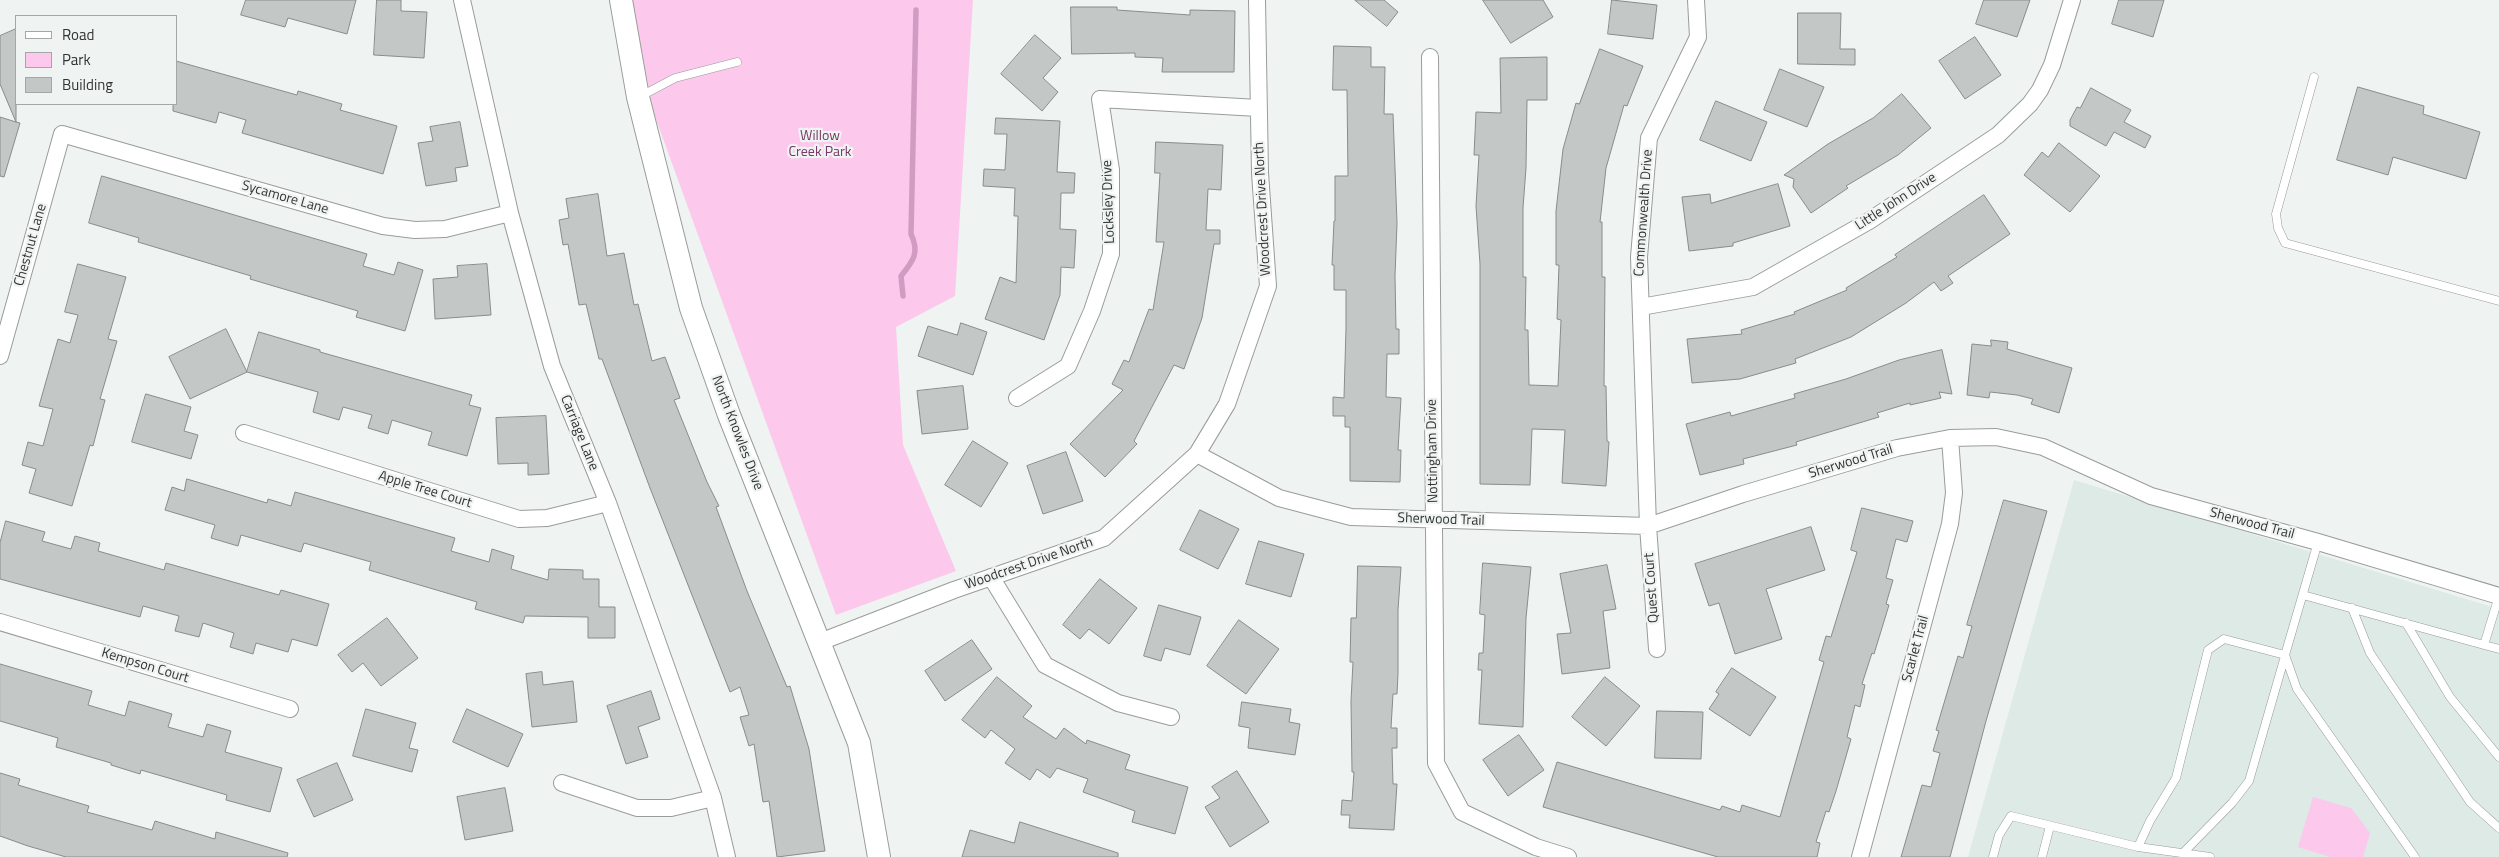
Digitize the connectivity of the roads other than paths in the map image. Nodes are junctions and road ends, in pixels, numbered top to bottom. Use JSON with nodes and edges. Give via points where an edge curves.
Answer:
{"nodes":[{"id":1,"x":462,"y":0,"type":"edge"},
{"id":2,"x":621,"y":0,"type":"edge"},
{"id":3,"x":1257,"y":0,"type":"edge"},
{"id":4,"x":1696,"y":0,"type":"edge"},
{"id":5,"x":2072,"y":0,"type":"edge"},
{"id":6,"x":1430,"y":57,"type":"dead end"},
{"id":7,"x":737,"y":62,"type":"dead end"},
{"id":8,"x":2314,"y":77,"type":"dead end"},
{"id":9,"x":638,"y":97,"type":"junction"},
{"id":10,"x":1258,"y":108,"type":"junction"},
{"id":11,"x":62,"y":134,"type":"joint"},
{"id":12,"x":510,"y":213,"type":"junction"},
{"id":13,"x":2499,"y":301,"type":"edge"},
{"id":14,"x":1641,"y":307,"type":"junction"},
{"id":15,"x":0,"y":356,"type":"edge"},
{"id":16,"x":1017,"y":398,"type":"dead end"},
{"id":17,"x":244,"y":433,"type":"dead end"},
{"id":18,"x":1950,"y":438,"type":"junction"},
{"id":19,"x":1197,"y":454,"type":"junction"},
{"id":20,"x":608,"y":503,"type":"junction"},
{"id":21,"x":1434,"y":520,"type":"junction"},
{"id":22,"x":1648,"y":526,"type":"junction"},
{"id":23,"x":2318,"y":542,"type":"junction"},
{"id":24,"x":992,"y":577,"type":"junction"},
{"id":25,"x":2303,"y":595,"type":"junction"},
{"id":26,"x":2499,"y":596,"type":"edge"},
{"id":27,"x":2352,"y":608,"type":"junction"},
{"id":28,"x":0,"y":622,"type":"edge"},
{"id":29,"x":2406,"y":623,"type":"junction"},
{"id":30,"x":820,"y":642,"type":"junction"},
{"id":31,"x":2484,"y":645,"type":"junction"},
{"id":32,"x":2499,"y":648,"type":"edge"},
{"id":33,"x":1657,"y":649,"type":"dead end"},
{"id":34,"x":2285,"y":656,"type":"junction"},
{"id":35,"x":290,"y":710,"type":"dead end"},
{"id":36,"x":1171,"y":717,"type":"dead end"},
{"id":37,"x":2499,"y":757,"type":"edge"},
{"id":38,"x":562,"y":783,"type":"dead end"},
{"id":39,"x":712,"y":798,"type":"junction"},
{"id":40,"x":2050,"y":826,"type":"junction"},
{"id":41,"x":2499,"y":828,"type":"edge"},
{"id":42,"x":2138,"y":847,"type":"junction"},
{"id":43,"x":2183,"y":853,"type":"junction"},
{"id":44,"x":727,"y":857,"type":"edge"},
{"id":45,"x":879,"y":857,"type":"edge"},
{"id":46,"x":1568,"y":857,"type":"edge"},
{"id":47,"x":1860,"y":857,"type":"edge"},
{"id":48,"x":1993,"y":857,"type":"edge"},
{"id":49,"x":2042,"y":857,"type":"edge"},
{"id":50,"x":2210,"y":857,"type":"edge"},
{"id":51,"x":2416,"y":857,"type":"edge"}],
"edges":[{"from":1,"to":12,"type":"street","name":"Carriage Lane"},
{"from":2,"to":9,"type":"street","name":"North Knowles Drive"},
{"from":3,"to":10,"type":"street","name":"Woodcrest Drive North"},
{"from":4,"to":14,"type":"street","name":"Commonwealth Drive","via":[[1698,36],[1649,138],[1639,257]]},
{"from":5,"to":14,"type":"street","name":"Little John Drive","via":[[2052,65],[2040,90],[1998,135],[1869,221],[1752,287]]},
{"from":6,"to":21,"type":"street","name":"Nottingham Drive"},
{"from":7,"to":9,"type":"lane","via":[[675,78]]},
{"from":8,"to":13,"type":"lane","via":[[2276,214],[2285,243]]},
{"from":9,"to":30,"type":"street","name":"North Knowles Drive","via":[[691,308],[729,415]]},
{"from":10,"to":16,"type":"street","name":"Locksley Drive","via":[[1100,99],[1111,170],[1111,254],[1092,311],[1068,366]]},
{"from":10,"to":19,"type":"street","name":"Woodcrest Drive North","via":[[1268,286],[1227,404]]},
{"from":11,"to":12,"type":"street","name":"Sycamore Lane","via":[[383,226],[445,229]]},
{"from":11,"to":15,"type":"street","name":"Chestnut Lane"},
{"from":12,"to":20,"type":"street","name":"Carriage Lane","via":[[552,366]]},
{"from":14,"to":22,"type":"street","name":"Commonwealth Drive"},
{"from":17,"to":20,"type":"street","name":"Apple Tree Court","via":[[519,519],[547,518]]},
{"from":18,"to":22,"type":"street","name":"Sherwood Trail","via":[[1897,448]]},
{"from":18,"to":23,"type":"street","name":"Sherwood Trail","via":[[1996,437],[2043,447],[2151,496]]},
{"from":18,"to":47,"type":"street","name":"Scarlet Trail","via":[[1954,493],[1950,524]]},
{"from":19,"to":21,"type":"street","name":"Sherwood Trail","via":[[1279,498],[1351,517]]},
{"from":19,"to":24,"type":"street","name":"Woodcrest Drive North","via":[[1104,538]]},
{"from":20,"to":39,"type":"street","name":"Carriage Lane"},
{"from":21,"to":22,"type":"street","name":"Sherwood Trail"},
{"from":21,"to":46,"type":"street","name":"Nottingham Drive","via":[[1436,763],[1462,812],[1536,848]]},
{"from":22,"to":33,"type":"street","name":"Quest Court"},
{"from":23,"to":25,"type":"lane"},
{"from":23,"to":26,"type":"street","name":"Sherwood Trail"},
{"from":24,"to":30,"type":"street","name":"Woodcrest Drive North"},
{"from":24,"to":36,"type":"street","via":[[1045,666],[1118,703]]},
{"from":25,"to":27,"type":"lane"},
{"from":25,"to":34,"type":"lane"},
{"from":26,"to":31,"type":"lane"},
{"from":27,"to":29,"type":"lane"},
{"from":27,"to":41,"type":"lane","via":[[2370,653],[2381,670],[2470,802]]},
{"from":28,"to":35,"type":"street","name":"Kempson Court"},
{"from":29,"to":31,"type":"lane"},
{"from":29,"to":37,"type":"lane","via":[[2450,697]]},
{"from":30,"to":45,"type":"street","name":"North Knowles Drive","via":[[859,742]]},
{"from":31,"to":32,"type":"lane"},
{"from":34,"to":42,"type":"lane","via":[[2224,639],[2208,650],[2176,778]]},
{"from":34,"to":43,"type":"lane","via":[[2249,781]]},
{"from":34,"to":51,"type":"lane","via":[[2297,689]]},
{"from":38,"to":39,"type":"street","via":[[637,808],[671,808]]},
{"from":39,"to":44,"type":"street","name":"Carriage Lane"},
{"from":40,"to":42,"type":"lane"},
{"from":40,"to":48,"type":"lane","via":[[2011,816],[1999,835]]},
{"from":40,"to":49,"type":"lane"},
{"from":42,"to":43,"type":"lane"},
{"from":43,"to":50,"type":"lane"}]}
